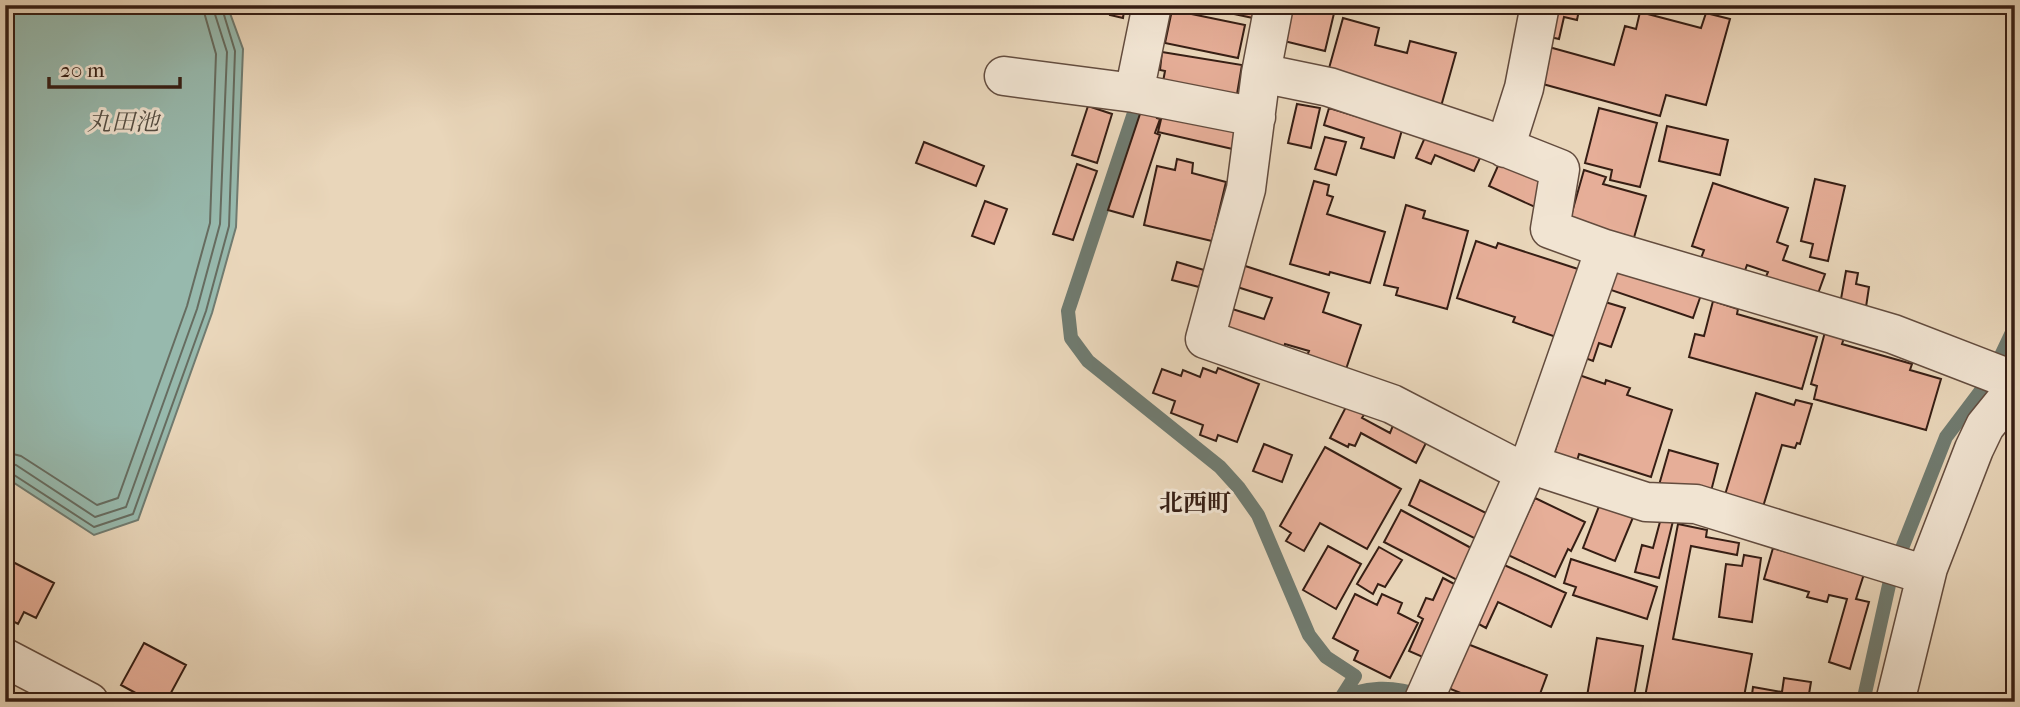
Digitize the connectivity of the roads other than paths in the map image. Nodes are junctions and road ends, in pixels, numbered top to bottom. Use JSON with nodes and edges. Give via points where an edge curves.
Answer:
{"nodes":[{"id":1,"x":1152,"y":5,"type":"edge"},
{"id":2,"x":1274,"y":5,"type":"edge"},
{"id":3,"x":1540,"y":5,"type":"edge"},
{"id":4,"x":1261,"y":73,"type":"junction"},
{"id":5,"x":1004,"y":76,"type":"dead end"},
{"id":6,"x":1143,"y":95,"type":"junction"},
{"id":7,"x":1256,"y":117,"type":"junction"},
{"id":8,"x":1505,"y":148,"type":"junction"},
{"id":9,"x":1605,"y":249,"type":"junction"},
{"id":10,"x":2005,"y":379,"type":"edge"},
{"id":11,"x":1527,"y":468,"type":"junction"},
{"id":12,"x":1906,"y":569,"type":"junction"},
{"id":13,"x":5,"y":658,"type":"edge"},
{"id":14,"x":1424,"y":698,"type":"edge"},
{"id":15,"x":89,"y":702,"type":"edge"},
{"id":16,"x":1895,"y":702,"type":"edge"}],
"edges":[{"from":1,"to":6,"type":"street"},
{"from":2,"to":4,"type":"street"},
{"from":3,"to":8,"type":"street","via":[[1524,88]]},
{"from":4,"to":7,"type":"street"},
{"from":4,"to":8,"type":"street","via":[[1329,87]]},
{"from":5,"to":6,"type":"street"},
{"from":6,"to":7,"type":"street"},
{"from":7,"to":11,"type":"street","via":[[1246,189],[1205,339],[1392,404]]},
{"from":8,"to":9,"type":"street","via":[[1560,169],[1550,229]]},
{"from":9,"to":10,"type":"street","via":[[1894,334]]},
{"from":9,"to":11,"type":"street"},
{"from":10,"to":12,"type":"street","via":[[1974,449]]},
{"from":11,"to":12,"type":"street","via":[[1646,502],[1696,504]]},
{"from":11,"to":14,"type":"street"},
{"from":12,"to":16,"type":"street"},
{"from":13,"to":15,"type":"street"}]}
